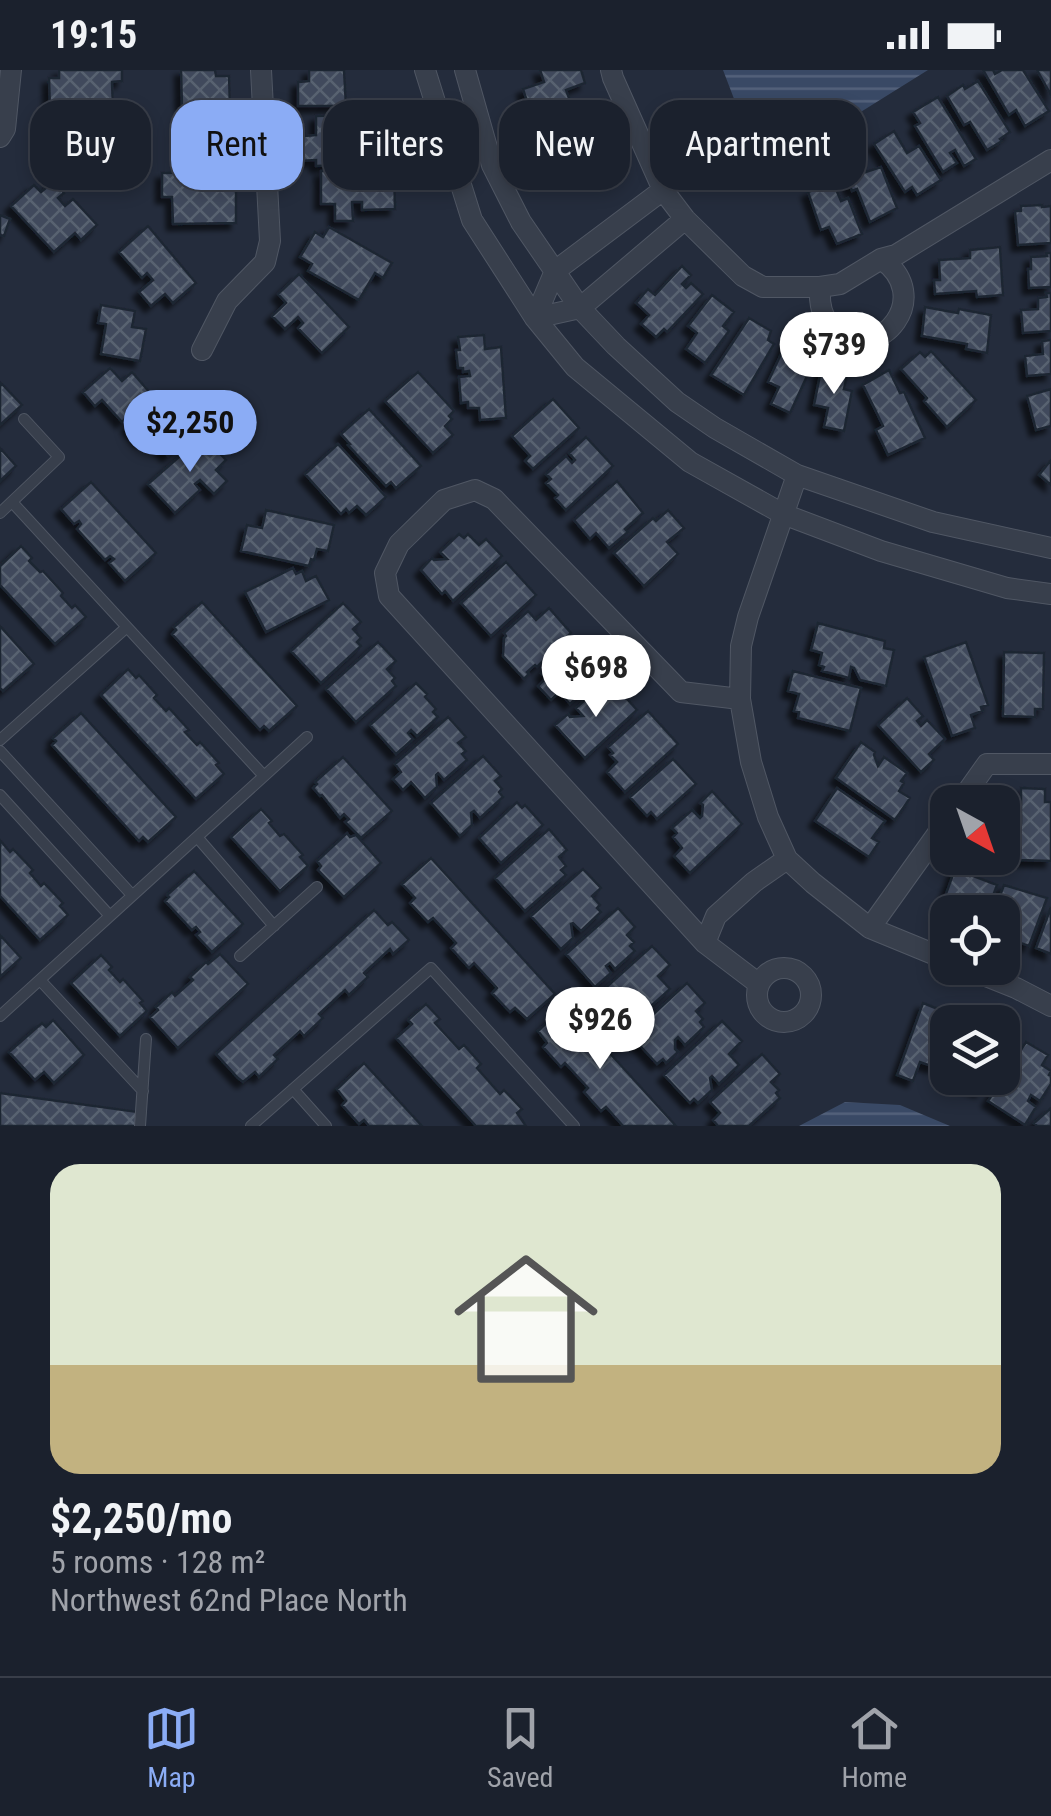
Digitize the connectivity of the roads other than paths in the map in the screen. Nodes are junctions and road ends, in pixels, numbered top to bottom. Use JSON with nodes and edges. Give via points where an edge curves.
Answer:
{"nodes":[{"id":1,"x":11,"y":70,"type":"edge"},
{"id":2,"x":261,"y":70,"type":"edge"},
{"id":3,"x":425,"y":70,"type":"edge"},
{"id":4,"x":466,"y":70,"type":"edge"},
{"id":5,"x":611,"y":70,"type":"edge"},
{"id":6,"x":0,"y":137,"type":"edge"},
{"id":7,"x":1051,"y":160,"type":"edge"},
{"id":8,"x":650,"y":161,"type":"edge"},
{"id":9,"x":663,"y":190,"type":"joint"},
{"id":10,"x":685,"y":218,"type":"junction"},
{"id":11,"x":882,"y":259,"type":"junction"},
{"id":12,"x":554,"y":271,"type":"junction"},
{"id":13,"x":820,"y":287,"type":"junction"},
{"id":14,"x":580,"y":308,"type":"junction"},
{"id":15,"x":535,"y":318,"type":"junction"},
{"id":16,"x":202,"y":350,"type":"dead end"},
{"id":17,"x":24,"y":419,"type":"dead end"},
{"id":18,"x":796,"y":475,"type":"junction"},
{"id":19,"x":12,"y":502,"type":"junction"},
{"id":20,"x":0,"y":512,"type":"edge"},
{"id":21,"x":783,"y":514,"type":"junction"},
{"id":22,"x":1051,"y":548,"type":"edge"},
{"id":23,"x":1051,"y":594,"type":"edge"},
{"id":24,"x":127,"y":627,"type":"junction"},
{"id":25,"x":740,"y":699,"type":"junction"},
{"id":26,"x":307,"y":737,"type":"dead end"},
{"id":27,"x":0,"y":740,"type":"edge"},
{"id":28,"x":0,"y":751,"type":"edge"},
{"id":29,"x":1051,"y":764,"type":"edge"},
{"id":30,"x":264,"y":776,"type":"junction"},
{"id":31,"x":972,"y":785,"type":"edge"},
{"id":32,"x":0,"y":795,"type":"edge"},
{"id":33,"x":196,"y":837,"type":"junction"},
{"id":34,"x":930,"y":845,"type":"edge"},
{"id":35,"x":787,"y":859,"type":"junction"},
{"id":36,"x":317,"y":887,"type":"dead end"},
{"id":37,"x":132,"y":895,"type":"junction"},
{"id":38,"x":110,"y":916,"type":"junction"},
{"id":39,"x":274,"y":926,"type":"junction"},
{"id":40,"x":870,"y":928,"type":"junction"},
{"id":41,"x":705,"y":943,"type":"junction"},
{"id":42,"x":930,"y":953,"type":"edge"},
{"id":43,"x":240,"y":956,"type":"dead end"},
{"id":44,"x":40,"y":980,"type":"junction"},
{"id":45,"x":759,"y":984,"type":"dead end"},
{"id":46,"x":1008,"y":985,"type":"edge"},
{"id":47,"x":1051,"y":1006,"type":"edge"},
{"id":48,"x":0,"y":1016,"type":"edge"},
{"id":49,"x":146,"y":1039,"type":"dead end"},
{"id":50,"x":293,"y":1090,"type":"junction"},
{"id":51,"x":143,"y":1091,"type":"junction"},
{"id":52,"x":140,"y":1126,"type":"edge"},
{"id":53,"x":251,"y":1126,"type":"edge"},
{"id":54,"x":326,"y":1126,"type":"edge"},
{"id":55,"x":574,"y":1126,"type":"edge"}],
"edges":[{"from":1,"to":6,"type":"street"},
{"from":2,"to":16,"type":"street","via":[[268,252],[227,301]]},
{"from":3,"to":15,"type":"street","via":[[472,220]]},
{"from":4,"to":12,"type":"street","via":[[492,166]]},
{"from":5,"to":8,"type":"street"},
{"from":7,"to":11,"type":"street"},
{"from":9,"to":10,"type":"street"},
{"from":9,"to":12,"type":"street"},
{"from":10,"to":13,"type":"street","via":[[743,276],[763,287]]},
{"from":10,"to":14,"type":"street"},
{"from":11,"to":13,"type":"street","via":[[840,284]]},
{"from":11,"to":13,"type":"street","via":[[899,276],[905,300],[895,324],[874,338],[849,338],[828,323]]},
{"from":12,"to":14,"type":"street"},
{"from":12,"to":15,"type":"street"},
{"from":14,"to":15,"type":"street"},
{"from":14,"to":18,"type":"street","via":[[677,402]]},
{"from":15,"to":21,"type":"street","via":[[575,367],[690,462]]},
{"from":17,"to":19,"type":"lane","via":[[59,457]]},
{"from":18,"to":21,"type":"street"},
{"from":18,"to":22,"type":"street","via":[[933,522]]},
{"from":19,"to":20,"type":"lane"},
{"from":19,"to":24,"type":"lane"},
{"from":21,"to":23,"type":"street","via":[[881,551]]},
{"from":21,"to":25,"type":"street","via":[[740,646]]},
{"from":24,"to":27,"type":"lane"},
{"from":24,"to":30,"type":"lane"},
{"from":25,"to":35,"type":"street","via":[[751,762]]},
{"from":25,"to":41,"type":"street","via":[[682,692],[494,499],[475,490],[444,500],[399,544],[385,574],[390,596]]},
{"from":26,"to":30,"type":"lane"},
{"from":28,"to":37,"type":"lane"},
{"from":29,"to":31,"type":"street","via":[[987,764]]},
{"from":30,"to":33,"type":"lane"},
{"from":32,"to":38,"type":"lane"},
{"from":33,"to":37,"type":"lane"},
{"from":33,"to":39,"type":"lane"},
{"from":34,"to":40,"type":"street"},
{"from":35,"to":40,"type":"street"},
{"from":35,"to":41,"type":"street","via":[[716,916]]},
{"from":36,"to":39,"type":"lane"},
{"from":37,"to":38,"type":"lane"},
{"from":38,"to":44,"type":"lane"},
{"from":39,"to":43,"type":"lane"},
{"from":40,"to":42,"type":"street"},
{"from":41,"to":45,"type":"street"},
{"from":44,"to":48,"type":"lane"},
{"from":44,"to":51,"type":"lane"},
{"from":46,"to":47,"type":"street"},
{"from":49,"to":51,"type":"lane"},
{"from":50,"to":53,"type":"lane"},
{"from":50,"to":54,"type":"lane"},
{"from":50,"to":55,"type":"lane","via":[[431,968]]},
{"from":51,"to":52,"type":"lane"}]}
